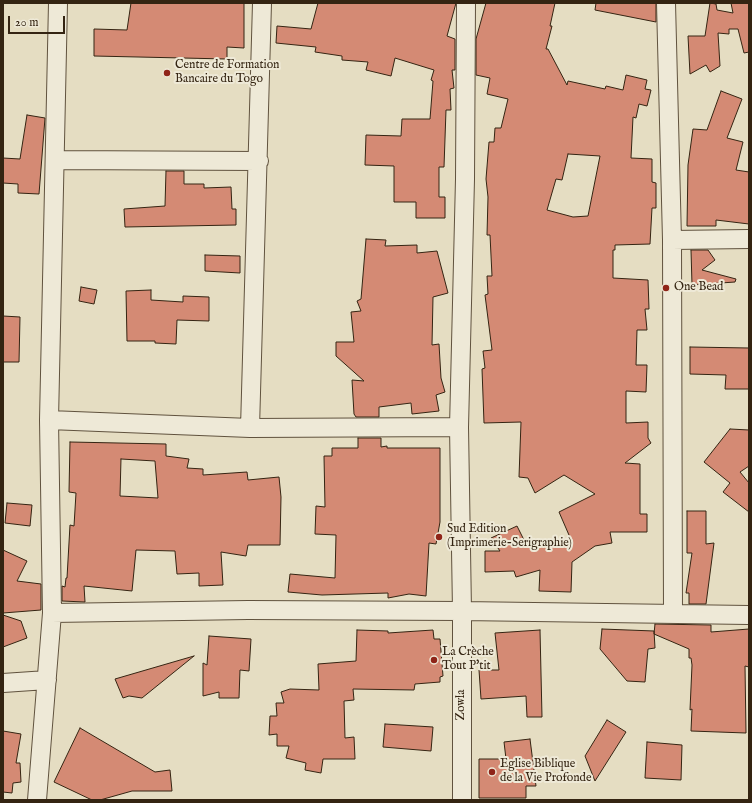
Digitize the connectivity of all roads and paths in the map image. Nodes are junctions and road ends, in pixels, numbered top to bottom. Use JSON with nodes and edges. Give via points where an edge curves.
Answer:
{"nodes":[{"id":1,"x":58,"y":3,"type":"edge"},
{"id":2,"x":262,"y":3,"type":"edge"},
{"id":3,"x":466,"y":3,"type":"edge"},
{"id":4,"x":666,"y":3,"type":"edge"},
{"id":5,"x":56,"y":160,"type":"junction"},
{"id":6,"x":259,"y":160,"type":"junction"},
{"id":7,"x":749,"y":239,"type":"edge"},
{"id":8,"x":672,"y":240,"type":"junction"},
{"id":9,"x":49,"y":420,"type":"junction"},
{"id":10,"x":459,"y":427,"type":"junction"},
{"id":11,"x":250,"y":428,"type":"junction"},
{"id":12,"x":462,"y":611,"type":"junction"},
{"id":13,"x":52,"y":613,"type":"junction"},
{"id":14,"x":673,"y":613,"type":"junction"},
{"id":15,"x":749,"y":615,"type":"edge"},
{"id":16,"x":47,"y":680,"type":"junction"},
{"id":17,"x":3,"y":683,"type":"edge"},
{"id":18,"x":37,"y":800,"type":"edge"},
{"id":19,"x":462,"y":800,"type":"edge"}],
"edges":[{"from":1,"to":5,"type":"street"},
{"from":2,"to":6,"type":"street"},
{"from":3,"to":10,"type":"street","name":"Zowla","via":[[465,186]]},
{"from":4,"to":8,"type":"street"},
{"from":5,"to":6,"type":"street"},
{"from":5,"to":9,"type":"street"},
{"from":6,"to":11,"type":"street"},
{"from":7,"to":8,"type":"street"},
{"from":8,"to":14,"type":"street"},
{"from":9,"to":11,"type":"street"},
{"from":9,"to":13,"type":"street"},
{"from":10,"to":11,"type":"street"},
{"from":10,"to":12,"type":"street","name":"Zowla"},
{"from":12,"to":13,"type":"street","via":[[248,610]]},
{"from":12,"to":14,"type":"street"},
{"from":12,"to":19,"type":"street","name":"Zowla"},
{"from":13,"to":16,"type":"street"},
{"from":14,"to":15,"type":"street"},
{"from":16,"to":17,"type":"street"},
{"from":16,"to":18,"type":"street"}]}
